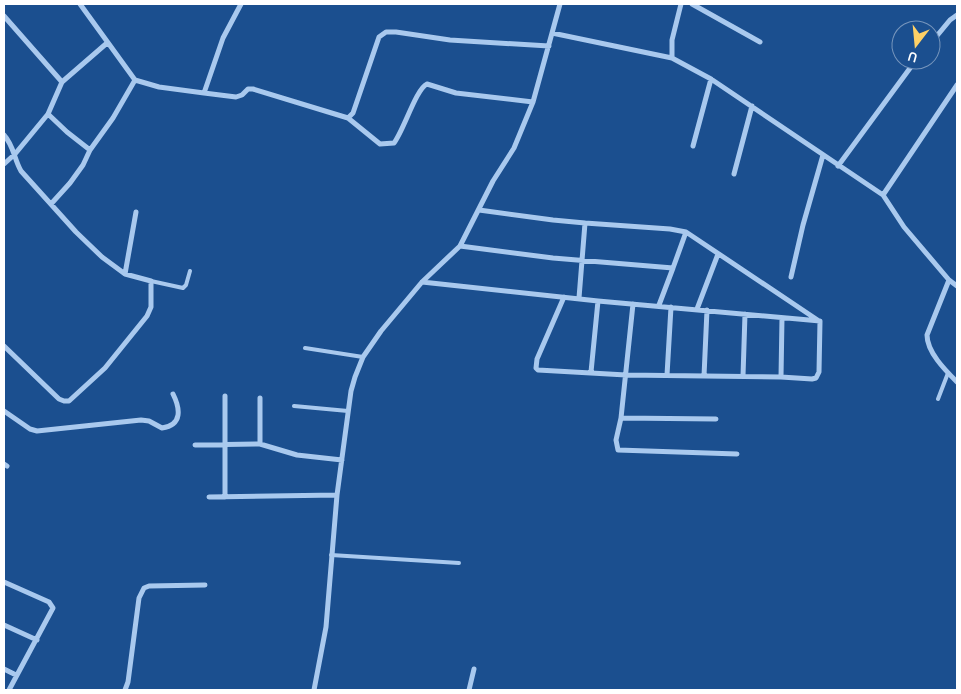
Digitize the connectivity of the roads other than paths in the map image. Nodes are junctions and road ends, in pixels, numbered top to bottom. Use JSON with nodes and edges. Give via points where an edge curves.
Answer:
{"nodes":[{"id":1,"x":80,"y":4,"type":"edge"},
{"id":2,"x":241,"y":4,"type":"edge"},
{"id":3,"x":560,"y":4,"type":"edge"},
{"id":4,"x":681,"y":4,"type":"edge"},
{"id":5,"x":692,"y":4,"type":"edge"},
{"id":6,"x":957,"y":15,"type":"edge"},
{"id":7,"x":4,"y":16,"type":"edge"},
{"id":8,"x":941,"y":31,"type":"edge"},
{"id":9,"x":552,"y":33,"type":"junction"},
{"id":10,"x":760,"y":42,"type":"dead end"},
{"id":11,"x":107,"y":43,"type":"junction"},
{"id":12,"x":550,"y":46,"type":"junction"},
{"id":13,"x":672,"y":58,"type":"junction"},
{"id":14,"x":909,"y":70,"type":"edge"},
{"id":15,"x":711,"y":78,"type":"junction"},
{"id":16,"x":135,"y":80,"type":"junction"},
{"id":17,"x":62,"y":82,"type":"junction"},
{"id":18,"x":957,"y":86,"type":"edge"},
{"id":19,"x":204,"y":93,"type":"junction"},
{"id":20,"x":532,"y":102,"type":"junction"},
{"id":21,"x":752,"y":106,"type":"junction"},
{"id":22,"x":48,"y":114,"type":"junction"},
{"id":23,"x":348,"y":118,"type":"junction"},
{"id":24,"x":4,"y":135,"type":"edge"},
{"id":25,"x":693,"y":146,"type":"dead end"},
{"id":26,"x":90,"y":150,"type":"junction"},
{"id":27,"x":15,"y":154,"type":"junction"},
{"id":28,"x":824,"y":155,"type":"junction"},
{"id":29,"x":4,"y":164,"type":"edge"},
{"id":30,"x":838,"y":166,"type":"junction"},
{"id":31,"x":734,"y":174,"type":"dead end"},
{"id":32,"x":883,"y":195,"type":"junction"},
{"id":33,"x":51,"y":204,"type":"junction"},
{"id":34,"x":479,"y":210,"type":"junction"},
{"id":35,"x":136,"y":212,"type":"dead end"},
{"id":36,"x":585,"y":223,"type":"junction"},
{"id":37,"x":686,"y":232,"type":"junction"},
{"id":38,"x":460,"y":246,"type":"junction"},
{"id":39,"x":718,"y":254,"type":"junction"},
{"id":40,"x":583,"y":261,"type":"junction"},
{"id":41,"x":673,"y":268,"type":"junction"},
{"id":42,"x":190,"y":271,"type":"dead end"},
{"id":43,"x":125,"y":274,"type":"junction"},
{"id":44,"x":791,"y":277,"type":"dead end"},
{"id":45,"x":949,"y":280,"type":"junction"},
{"id":46,"x":151,"y":281,"type":"junction"},
{"id":47,"x":422,"y":282,"type":"junction"},
{"id":48,"x":957,"y":286,"type":"edge"},
{"id":49,"x":564,"y":297,"type":"junction"},
{"id":50,"x":579,"y":298,"type":"junction"},
{"id":51,"x":598,"y":301,"type":"junction"},
{"id":52,"x":633,"y":304,"type":"junction"},
{"id":53,"x":659,"y":305,"type":"junction"},
{"id":54,"x":671,"y":306,"type":"junction"},
{"id":55,"x":698,"y":309,"type":"junction"},
{"id":56,"x":707,"y":310,"type":"junction"},
{"id":57,"x":745,"y":314,"type":"junction"},
{"id":58,"x":782,"y":318,"type":"junction"},
{"id":59,"x":820,"y":321,"type":"junction"},
{"id":60,"x":4,"y":346,"type":"edge"},
{"id":61,"x":305,"y":348,"type":"dead end"},
{"id":62,"x":363,"y":357,"type":"junction"},
{"id":63,"x":591,"y":372,"type":"junction"},
{"id":64,"x":948,"y":373,"type":"junction"},
{"id":65,"x":626,"y":375,"type":"junction"},
{"id":66,"x":667,"y":375,"type":"junction"},
{"id":67,"x":704,"y":376,"type":"junction"},
{"id":68,"x":743,"y":376,"type":"junction"},
{"id":69,"x":781,"y":377,"type":"junction"},
{"id":70,"x":957,"y":382,"type":"edge"},
{"id":71,"x":173,"y":394,"type":"dead end"},
{"id":72,"x":225,"y":396,"type":"dead end"},
{"id":73,"x":260,"y":398,"type":"dead end"},
{"id":74,"x":938,"y":399,"type":"dead end"},
{"id":75,"x":294,"y":406,"type":"dead end"},
{"id":76,"x":4,"y":411,"type":"edge"},
{"id":77,"x":348,"y":411,"type":"junction"},
{"id":78,"x":621,"y":418,"type":"junction"},
{"id":79,"x":716,"y":419,"type":"dead end"},
{"id":80,"x":225,"y":444,"type":"junction"},
{"id":81,"x":260,"y":444,"type":"junction"},
{"id":82,"x":195,"y":445,"type":"dead end"},
{"id":83,"x":737,"y":454,"type":"dead end"},
{"id":84,"x":342,"y":460,"type":"junction"},
{"id":85,"x":337,"y":495,"type":"junction"},
{"id":86,"x":209,"y":497,"type":"dead end"},
{"id":87,"x":225,"y":497,"type":"junction"},
{"id":88,"x":331,"y":555,"type":"junction"},
{"id":89,"x":459,"y":563,"type":"dead end"},
{"id":90,"x":4,"y":582,"type":"edge"},
{"id":91,"x":205,"y":585,"type":"dead end"},
{"id":92,"x":4,"y":626,"type":"edge"},
{"id":93,"x":37,"y":640,"type":"junction"},
{"id":94,"x":4,"y":669,"type":"edge"},
{"id":95,"x":474,"y":669,"type":"dead end"},
{"id":96,"x":16,"y":675,"type":"junction"},
{"id":97,"x":9,"y":690,"type":"edge"},
{"id":98,"x":125,"y":690,"type":"edge"},
{"id":99,"x":314,"y":690,"type":"edge"},
{"id":100,"x":469,"y":690,"type":"edge"}],
"edges":[{"from":1,"to":11,"type":"street"},
{"from":2,"to":19,"type":"street","via":[[223,38]]},
{"from":3,"to":9,"type":"street"},
{"from":4,"to":13,"type":"street","via":[[672,40]]},
{"from":5,"to":10,"type":"street"},
{"from":6,"to":8,"type":"street"},
{"from":7,"to":17,"type":"street"},
{"from":9,"to":12,"type":"street"},
{"from":9,"to":13,"type":"street"},
{"from":11,"to":16,"type":"street"},
{"from":11,"to":17,"type":"street"},
{"from":12,"to":20,"type":"street"},
{"from":12,"to":23,"type":"street","via":[[450,40],[386,32],[379,37],[353,113]]},
{"from":13,"to":15,"type":"street"},
{"from":14,"to":30,"type":"street"},
{"from":15,"to":21,"type":"street"},
{"from":15,"to":25,"type":"street"},
{"from":16,"to":19,"type":"street","via":[[152,86]]},
{"from":16,"to":26,"type":"street"},
{"from":17,"to":22,"type":"street"},
{"from":18,"to":32,"type":"street"},
{"from":19,"to":23,"type":"street","via":[[236,98],[251,88]]},
{"from":20,"to":23,"type":"street","via":[[456,93],[427,84],[423,86],[400,135],[394,143],[386,145],[380,144]]},
{"from":20,"to":34,"type":"street","via":[[514,148]]},
{"from":21,"to":28,"type":"street"},
{"from":21,"to":31,"type":"street"},
{"from":22,"to":26,"type":"street"},
{"from":22,"to":27,"type":"street"},
{"from":24,"to":27,"type":"street"},
{"from":26,"to":33,"type":"street","via":[[70,184]]},
{"from":27,"to":29,"type":"street"},
{"from":27,"to":33,"type":"street","via":[[21,171]]},
{"from":28,"to":30,"type":"street"},
{"from":28,"to":44,"type":"street"},
{"from":30,"to":32,"type":"street"},
{"from":32,"to":45,"type":"street","via":[[904,228]]},
{"from":33,"to":43,"type":"street","via":[[102,257]]},
{"from":34,"to":36,"type":"street"},
{"from":34,"to":38,"type":"street"},
{"from":35,"to":43,"type":"street"},
{"from":36,"to":37,"type":"street"},
{"from":36,"to":40,"type":"street"},
{"from":37,"to":39,"type":"street"},
{"from":37,"to":41,"type":"street"},
{"from":38,"to":40,"type":"street"},
{"from":38,"to":47,"type":"street"},
{"from":39,"to":55,"type":"street"},
{"from":39,"to":59,"type":"street"},
{"from":40,"to":41,"type":"street"},
{"from":40,"to":50,"type":"street"},
{"from":41,"to":53,"type":"street"},
{"from":42,"to":46,"type":"lane","via":[[184,288]]},
{"from":43,"to":46,"type":"street"},
{"from":45,"to":48,"type":"street"},
{"from":45,"to":64,"type":"street","via":[[927,334],[927,342]]},
{"from":46,"to":60,"type":"street","via":[[151,307],[147,316],[105,368],[69,400],[59,399]]},
{"from":47,"to":49,"type":"street"},
{"from":47,"to":62,"type":"street"},
{"from":49,"to":50,"type":"street"},
{"from":49,"to":63,"type":"street","via":[[536,368]]},
{"from":50,"to":51,"type":"street"},
{"from":51,"to":52,"type":"street"},
{"from":51,"to":63,"type":"street"},
{"from":52,"to":53,"type":"street"},
{"from":52,"to":65,"type":"street"},
{"from":53,"to":54,"type":"street"},
{"from":54,"to":55,"type":"street"},
{"from":54,"to":66,"type":"street"},
{"from":55,"to":56,"type":"street"},
{"from":56,"to":57,"type":"street"},
{"from":56,"to":67,"type":"street"},
{"from":57,"to":58,"type":"street"},
{"from":57,"to":68,"type":"street"},
{"from":58,"to":59,"type":"street"},
{"from":58,"to":69,"type":"street"},
{"from":59,"to":69,"type":"street","via":[[819,375],[812,379]]},
{"from":61,"to":62,"type":"lane"},
{"from":62,"to":77,"type":"street"},
{"from":63,"to":65,"type":"street"},
{"from":64,"to":70,"type":"street"},
{"from":64,"to":74,"type":"lane"},
{"from":65,"to":66,"type":"street"},
{"from":65,"to":78,"type":"street"},
{"from":66,"to":67,"type":"street"},
{"from":67,"to":68,"type":"street"},
{"from":68,"to":69,"type":"street"},
{"from":71,"to":76,"type":"street","via":[[178,417],[174,423],[162,428],[140,420],[37,431]]},
{"from":72,"to":80,"type":"street"},
{"from":73,"to":81,"type":"street"},
{"from":75,"to":77,"type":"lane"},
{"from":77,"to":84,"type":"street"},
{"from":78,"to":79,"type":"street"},
{"from":78,"to":83,"type":"street","via":[[616,440],[618,450]]},
{"from":80,"to":81,"type":"street"},
{"from":80,"to":82,"type":"street"},
{"from":80,"to":87,"type":"street"},
{"from":81,"to":84,"type":"street","via":[[297,456]]},
{"from":84,"to":85,"type":"street"},
{"from":85,"to":87,"type":"street"},
{"from":85,"to":88,"type":"street"},
{"from":86,"to":87,"type":"street"},
{"from":88,"to":89,"type":"lane"},
{"from":88,"to":99,"type":"street","via":[[326,627]]},
{"from":90,"to":93,"type":"street","via":[[52,604],[52,613]]},
{"from":91,"to":98,"type":"street","via":[[144,588],[139,598]]},
{"from":92,"to":93,"type":"street"},
{"from":93,"to":96,"type":"street"},
{"from":94,"to":96,"type":"street"},
{"from":95,"to":100,"type":"street"},
{"from":96,"to":97,"type":"street"}]}
